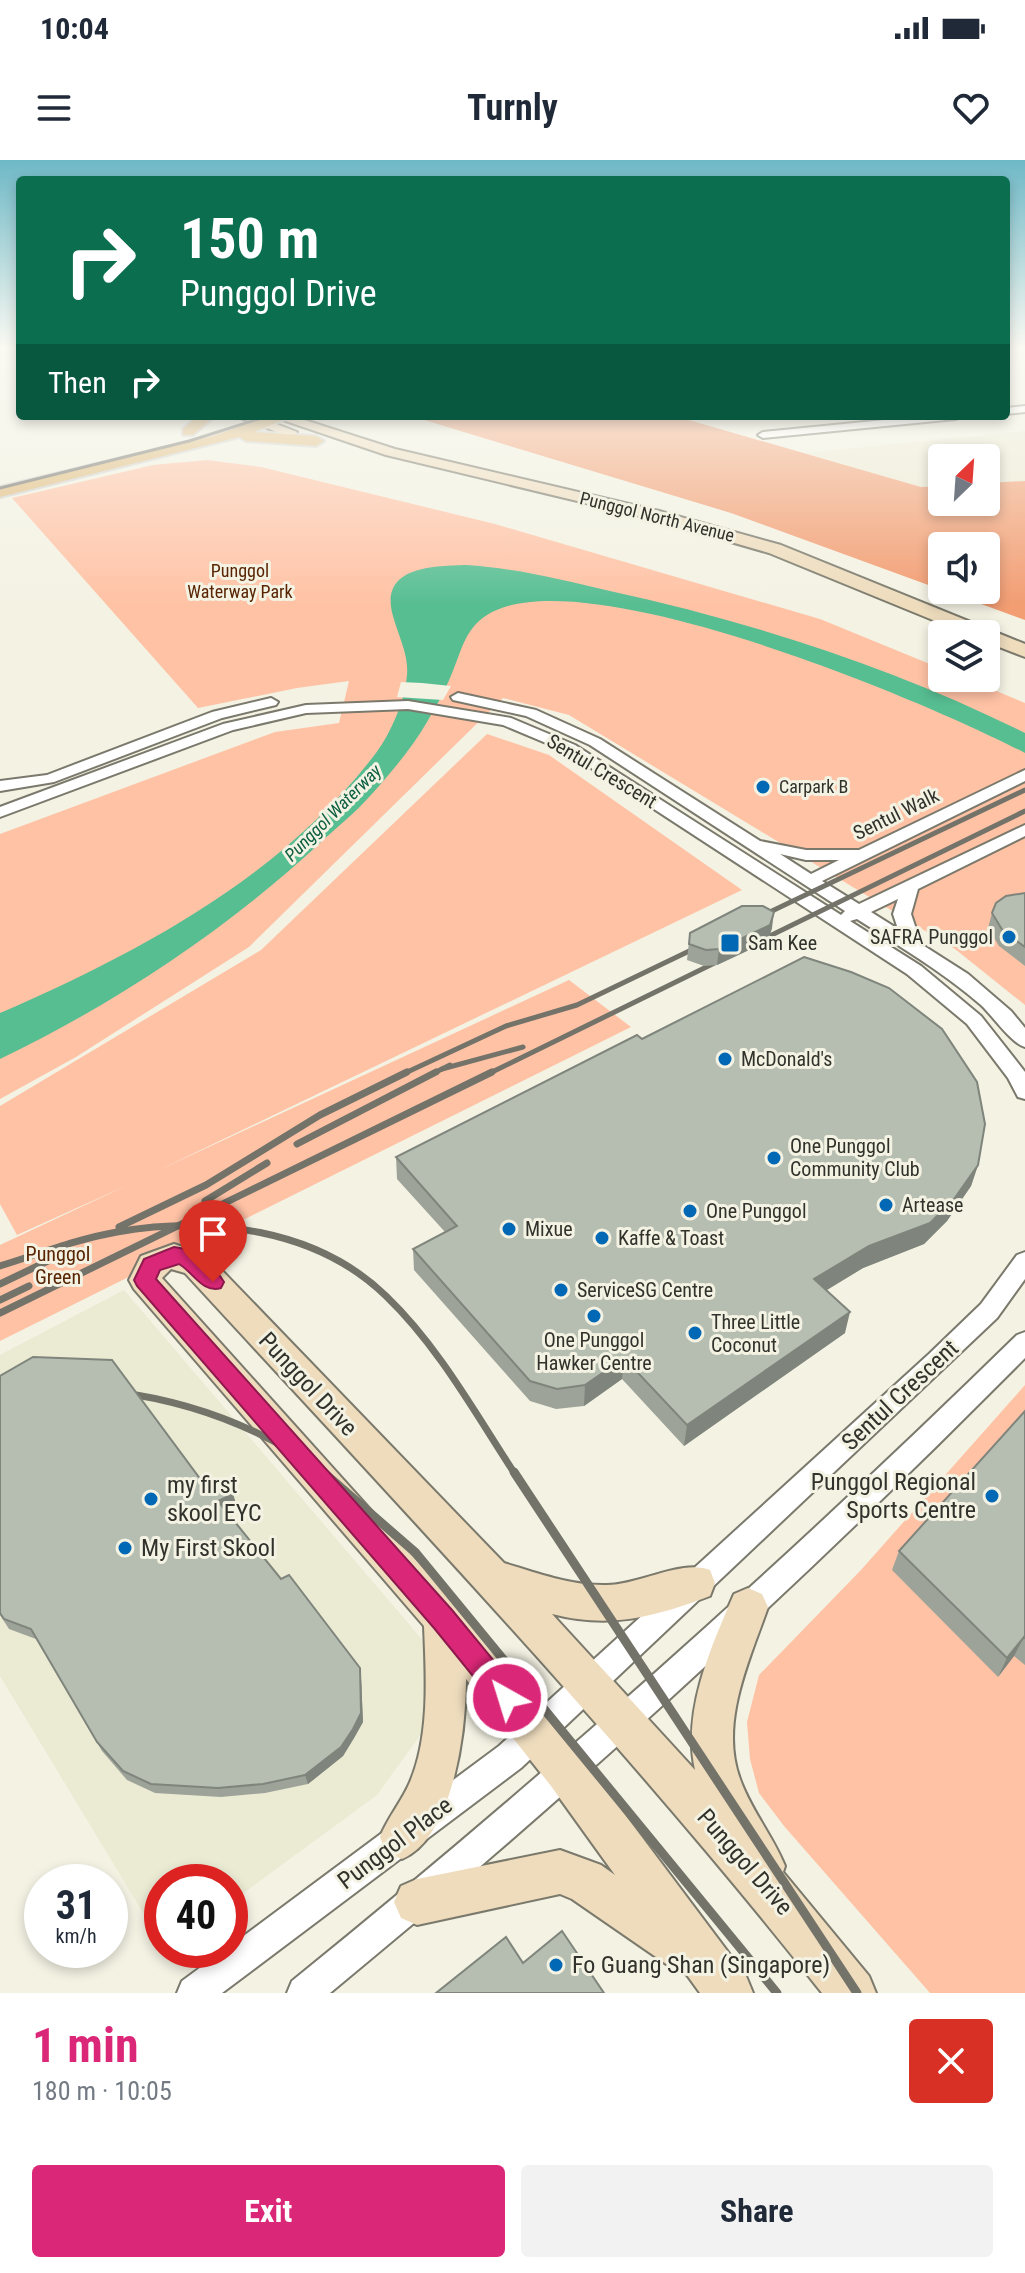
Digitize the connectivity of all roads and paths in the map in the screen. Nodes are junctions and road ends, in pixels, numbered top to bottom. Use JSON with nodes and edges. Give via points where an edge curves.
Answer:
{"nodes":[{"id":1,"x":178,"y":435,"type":"edge"},
{"id":2,"x":231,"y":435,"type":"edge"},
{"id":3,"x":259,"y":435,"type":"edge"},
{"id":4,"x":331,"y":435,"type":"edge"},
{"id":5,"x":338,"y":435,"type":"edge"},
{"id":6,"x":763,"y":435,"type":"dead end"},
{"id":7,"x":768,"y":435,"type":"edge"},
{"id":8,"x":218,"y":439,"type":"junction"},
{"id":9,"x":0,"y":479,"type":"edge"},
{"id":10,"x":0,"y":492,"type":"edge"},
{"id":11,"x":928,"y":626,"type":"edge"},
{"id":12,"x":1025,"y":651,"type":"edge"},
{"id":13,"x":1000,"y":657,"type":"edge"},
{"id":14,"x":1025,"y":669,"type":"edge"},
{"id":15,"x":257,"y":712,"type":"junction"},
{"id":16,"x":1025,"y":775,"type":"edge"},
{"id":17,"x":48,"y":779,"type":"junction"},
{"id":18,"x":0,"y":786,"type":"edge"},
{"id":19,"x":0,"y":798,"type":"edge"},
{"id":20,"x":0,"y":812,"type":"edge"},
{"id":21,"x":1025,"y":830,"type":"edge"},
{"id":22,"x":752,"y":842,"type":"junction"},
{"id":23,"x":862,"y":855,"type":"junction"},
{"id":24,"x":809,"y":881,"type":"junction"},
{"id":25,"x":911,"y":885,"type":"junction"},
{"id":26,"x":814,"y":907,"type":"junction"},
{"id":27,"x":858,"y":911,"type":"junction"},
{"id":28,"x":837,"y":921,"type":"junction"},
{"id":29,"x":912,"y":945,"type":"junction"},
{"id":30,"x":1025,"y":1041,"type":"edge"},
{"id":31,"x":1025,"y":1092,"type":"edge"},
{"id":32,"x":1025,"y":1261,"type":"edge"},
{"id":33,"x":1025,"y":1342,"type":"edge"},
{"id":34,"x":494,"y":1579,"type":"junction"},
{"id":35,"x":696,"y":1583,"type":"junction"},
{"id":36,"x":748,"y":1607,"type":"junction"},
{"id":37,"x":443,"y":1619,"type":"junction"},
{"id":38,"x":591,"y":1686,"type":"junction"},
{"id":39,"x":622,"y":1722,"type":"junction"},
{"id":40,"x":537,"y":1733,"type":"junction"},
{"id":41,"x":566,"y":1771,"type":"junction"},
{"id":42,"x":402,"y":1837,"type":"junction"},
{"id":43,"x":417,"y":1902,"type":"junction"},
{"id":44,"x":784,"y":1906,"type":"junction"},
{"id":45,"x":719,"y":1980,"type":"edge"},
{"id":46,"x":194,"y":1993,"type":"edge"},
{"id":47,"x":304,"y":1993,"type":"edge"},
{"id":48,"x":852,"y":1993,"type":"edge"}],
"edges":[{"from":1,"to":9,"type":"main road"},
{"from":2,"to":8,"type":"main road"},
{"from":3,"to":8,"type":"main road"},
{"from":4,"to":11,"type":"main road","name":"Punggol North Avenue","via":[[405,468],[720,545]]},
{"from":5,"to":12,"type":"main road","name":"Punggol North Avenue","via":[[775,549]]},
{"from":6,"to":7,"type":"street"},
{"from":8,"to":10,"type":"main road"},
{"from":13,"to":14,"type":"main road"},
{"from":15,"to":17,"type":"street","name":"Sentul Crescent","via":[[170,732]]},
{"from":15,"to":20,"type":"street","name":"Sentul Crescent"},
{"from":15,"to":22,"type":"street","name":"Sentul Crescent","via":[[340,692],[410,692],[493,703],[551,720],[595,742]]},
{"from":15,"to":26,"type":"street","name":"Sentul Crescent","via":[[408,705],[506,721],[570,748]]},
{"from":16,"to":23,"type":"street","name":"Sentul Walk"},
{"from":17,"to":18,"type":"street"},
{"from":17,"to":19,"type":"street","name":"Sentul Crescent"},
{"from":21,"to":25,"type":"street"},
{"from":22,"to":23,"type":"street","via":[[806,855]]},
{"from":22,"to":24,"type":"street","name":"Sentul Crescent"},
{"from":23,"to":24,"type":"street","name":"Sentul Walk"},
{"from":24,"to":26,"type":"street"},
{"from":24,"to":27,"type":"street","name":"Sentul Crescent"},
{"from":25,"to":27,"type":"street"},
{"from":25,"to":29,"type":"street","via":[[902,914]]},
{"from":26,"to":28,"type":"street","name":"Sentul Crescent"},
{"from":27,"to":28,"type":"street"},
{"from":27,"to":29,"type":"street","name":"Sentul Crescent"},
{"from":28,"to":31,"type":"street","name":"Sentul Crescent","via":[[914,970],[974,1020]]},
{"from":29,"to":30,"type":"street","name":"Sentul Crescent","via":[[961,978]]},
{"from":32,"to":35,"type":"street","name":"Sentul Crescent","via":[[989,1311],[938,1361]]},
{"from":33,"to":36,"type":"street","via":[[896,1472]]},
{"from":34,"to":35,"type":"main road","via":[[599,1604]]},
{"from":34,"to":37,"type":"main road","name":"Punggol Drive","via":[[196,1264],[174,1255],[152,1265],[145,1280]]},
{"from":34,"to":38,"type":"main road","name":"Punggol Drive"},
{"from":35,"to":38,"type":"street","name":"Sentul Crescent"},
{"from":36,"to":39,"type":"street"},
{"from":36,"to":44,"type":"main road","via":[[713,1720],[712,1750],[719,1780]]},
{"from":37,"to":40,"type":"main road","name":"Punggol Drive"},
{"from":37,"to":42,"type":"main road","via":[[445,1718],[432,1784]]},
{"from":38,"to":39,"type":"main road","name":"Punggol Drive"},
{"from":38,"to":40,"type":"street","name":"Punggol Place"},
{"from":39,"to":41,"type":"street"},
{"from":39,"to":44,"type":"main road","name":"Punggol Drive"},
{"from":40,"to":41,"type":"main road","name":"Punggol Drive"},
{"from":40,"to":42,"type":"street","name":"Punggol Place"},
{"from":41,"to":43,"type":"street"},
{"from":41,"to":45,"type":"main road","name":"Punggol Drive"},
{"from":42,"to":46,"type":"street","name":"Punggol Place"},
{"from":43,"to":45,"type":"main road","via":[[560,1872],[585,1881]]},
{"from":43,"to":47,"type":"street"},
{"from":44,"to":48,"type":"main road","name":"Punggol Drive"}]}
